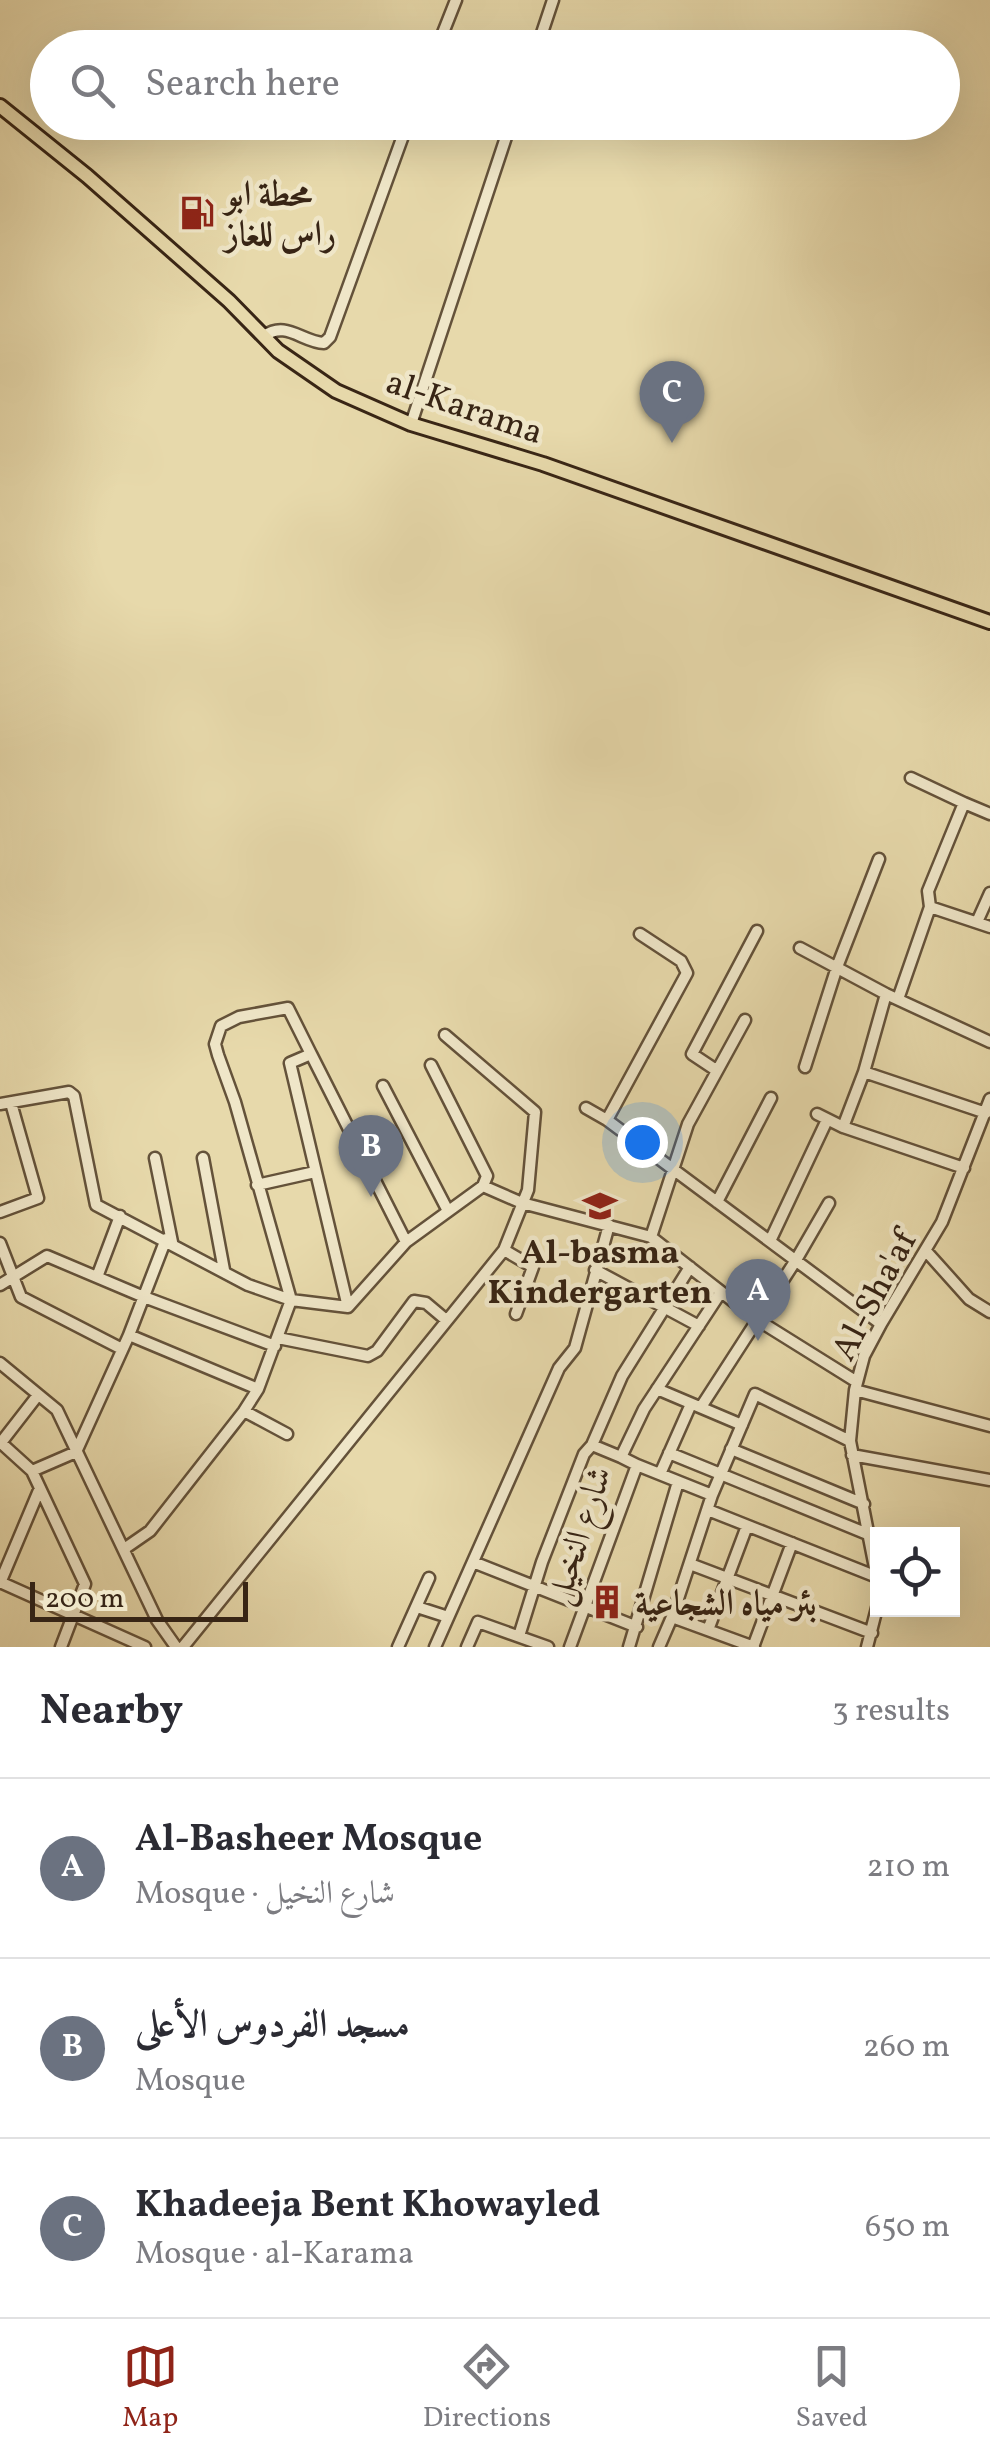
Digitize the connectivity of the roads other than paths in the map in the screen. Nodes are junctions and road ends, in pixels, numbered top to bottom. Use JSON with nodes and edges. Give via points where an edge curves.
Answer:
{"nodes":[{"id":1,"x":456,"y":0,"type":"edge"},
{"id":2,"x":553,"y":0,"type":"edge"},
{"id":3,"x":444,"y":30,"type":"edge"},
{"id":4,"x":543,"y":30,"type":"edge"},
{"id":5,"x":0,"y":106,"type":"edge"},
{"id":6,"x":30,"y":130,"type":"edge"},
{"id":7,"x":42,"y":140,"type":"edge"},
{"id":8,"x":401,"y":140,"type":"edge"},
{"id":9,"x":504,"y":140,"type":"edge"},
{"id":10,"x":264,"y":336,"type":"junction"},
{"id":11,"x":411,"y":424,"type":"junction"},
{"id":12,"x":990,"y":622,"type":"edge"},
{"id":13,"x":911,"y":778,"type":"dead end"},
{"id":14,"x":964,"y":803,"type":"junction"},
{"id":15,"x":990,"y":814,"type":"edge"},
{"id":16,"x":879,"y":859,"type":"dead end"},
{"id":17,"x":990,"y":893,"type":"edge"},
{"id":18,"x":930,"y":907,"type":"junction"},
{"id":19,"x":978,"y":922,"type":"junction"},
{"id":20,"x":990,"y":927,"type":"edge"},
{"id":21,"x":757,"y":931,"type":"dead end"},
{"id":22,"x":640,"y":934,"type":"dead end"},
{"id":23,"x":800,"y":948,"type":"dead end"},
{"id":24,"x":837,"y":967,"type":"junction"},
{"id":25,"x":886,"y":994,"type":"junction"},
{"id":26,"x":898,"y":1000,"type":"junction"},
{"id":27,"x":745,"y":1020,"type":"dead end"},
{"id":28,"x":444,"y":1034,"type":"dead end"},
{"id":29,"x":990,"y":1042,"type":"edge"},
{"id":30,"x":311,"y":1054,"type":"junction"},
{"id":31,"x":431,"y":1066,"type":"dead end"},
{"id":32,"x":804,"y":1068,"type":"dead end"},
{"id":33,"x":716,"y":1070,"type":"junction"},
{"id":34,"x":864,"y":1072,"type":"junction"},
{"id":35,"x":383,"y":1086,"type":"dead end"},
{"id":36,"x":771,"y":1098,"type":"dead end"},
{"id":37,"x":990,"y":1099,"type":"edge"},
{"id":38,"x":6,"y":1104,"type":"edge"},
{"id":39,"x":586,"y":1108,"type":"dead end"},
{"id":40,"x":986,"y":1113,"type":"junction"},
{"id":41,"x":608,"y":1120,"type":"junction"},
{"id":42,"x":843,"y":1127,"type":"junction"},
{"id":43,"x":985,"y":1133,"type":"edge"},
{"id":44,"x":155,"y":1158,"type":"dead end"},
{"id":45,"x":203,"y":1158,"type":"dead end"},
{"id":46,"x":964,"y":1168,"type":"junction"},
{"id":47,"x":671,"y":1169,"type":"junction"},
{"id":48,"x":316,"y":1172,"type":"junction"},
{"id":49,"x":257,"y":1185,"type":"junction"},
{"id":50,"x":482,"y":1186,"type":"junction"},
{"id":51,"x":717,"y":1202,"type":"junction"},
{"id":52,"x":522,"y":1203,"type":"junction"},
{"id":53,"x":829,"y":1203,"type":"dead end"},
{"id":54,"x":448,"y":1211,"type":"junction"},
{"id":55,"x":0,"y":1212,"type":"edge"},
{"id":56,"x":120,"y":1216,"type":"junction"},
{"id":57,"x":609,"y":1226,"type":"junction"},
{"id":58,"x":650,"y":1237,"type":"junction"},
{"id":59,"x":770,"y":1240,"type":"junction"},
{"id":60,"x":169,"y":1241,"type":"junction"},
{"id":61,"x":406,"y":1242,"type":"junction"},
{"id":62,"x":0,"y":1243,"type":"edge"},
{"id":63,"x":504,"y":1250,"type":"junction"},
{"id":64,"x":926,"y":1251,"type":"junction"},
{"id":65,"x":796,"y":1260,"type":"junction"},
{"id":66,"x":690,"y":1267,"type":"junction"},
{"id":67,"x":224,"y":1270,"type":"junction"},
{"id":68,"x":595,"y":1270,"type":"junction"},
{"id":69,"x":98,"y":1277,"type":"junction"},
{"id":70,"x":11,"y":1278,"type":"junction"},
{"id":71,"x":0,"y":1285,"type":"edge"},
{"id":72,"x":720,"y":1292,"type":"junction"},
{"id":73,"x":144,"y":1297,"type":"junction"},
{"id":74,"x":290,"y":1300,"type":"junction"},
{"id":75,"x":666,"y":1306,"type":"junction"},
{"id":76,"x":348,"y":1307,"type":"junction"},
{"id":77,"x":990,"y":1312,"type":"edge"},
{"id":78,"x":516,"y":1314,"type":"dead end"},
{"id":79,"x":446,"y":1319,"type":"junction"},
{"id":80,"x":756,"y":1319,"type":"junction"},
{"id":81,"x":881,"y":1324,"type":"junction"},
{"id":82,"x":699,"y":1326,"type":"junction"},
{"id":83,"x":129,"y":1334,"type":"junction"},
{"id":84,"x":277,"y":1342,"type":"junction"},
{"id":85,"x":122,"y":1349,"type":"junction"},
{"id":86,"x":0,"y":1362,"type":"edge"},
{"id":87,"x":856,"y":1386,"type":"junction"},
{"id":88,"x":258,"y":1388,"type":"junction"},
{"id":89,"x":656,"y":1389,"type":"junction"},
{"id":90,"x":38,"y":1395,"type":"junction"},
{"id":91,"x":696,"y":1406,"type":"junction"},
{"id":92,"x":244,"y":1411,"type":"junction"},
{"id":93,"x":742,"y":1425,"type":"junction"},
{"id":94,"x":990,"y":1426,"type":"edge"},
{"id":95,"x":286,"y":1434,"type":"dead end"},
{"id":96,"x":850,"y":1441,"type":"junction"},
{"id":97,"x":0,"y":1443,"type":"edge"},
{"id":98,"x":592,"y":1445,"type":"junction"},
{"id":99,"x":731,"y":1448,"type":"junction"},
{"id":100,"x":76,"y":1452,"type":"junction"},
{"id":101,"x":670,"y":1453,"type":"junction"},
{"id":102,"x":852,"y":1455,"type":"junction"},
{"id":103,"x":621,"y":1457,"type":"junction"},
{"id":104,"x":637,"y":1465,"type":"junction"},
{"id":105,"x":32,"y":1471,"type":"junction"},
{"id":106,"x":720,"y":1473,"type":"junction"},
{"id":107,"x":660,"y":1474,"type":"junction"},
{"id":108,"x":990,"y":1480,"type":"edge"},
{"id":109,"x":678,"y":1482,"type":"junction"},
{"id":110,"x":40,"y":1488,"type":"junction"},
{"id":111,"x":712,"y":1495,"type":"junction"},
{"id":112,"x":864,"y":1504,"type":"junction"},
{"id":113,"x":708,"y":1510,"type":"junction"},
{"id":114,"x":747,"y":1526,"type":"junction"},
{"id":115,"x":870,"y":1535,"type":"joint"},
{"id":116,"x":792,"y":1543,"type":"junction"},
{"id":117,"x":124,"y":1550,"type":"junction"},
{"id":118,"x":473,"y":1562,"type":"junction"},
{"id":119,"x":690,"y":1564,"type":"junction"},
{"id":120,"x":727,"y":1575,"type":"junction"},
{"id":121,"x":870,"y":1577,"type":"edge"},
{"id":122,"x":429,"y":1578,"type":"dead end"},
{"id":123,"x":0,"y":1583,"type":"edge"},
{"id":124,"x":534,"y":1586,"type":"junction"},
{"id":125,"x":774,"y":1593,"type":"junction"},
{"id":126,"x":585,"y":1604,"type":"junction"},
{"id":127,"x":416,"y":1607,"type":"junction"},
{"id":128,"x":75,"y":1615,"type":"junction"},
{"id":129,"x":672,"y":1616,"type":"junction"},
{"id":130,"x":448,"y":1617,"type":"junction"},
{"id":131,"x":875,"y":1617,"type":"edge"},
{"id":132,"x":636,"y":1627,"type":"junction"},
{"id":133,"x":708,"y":1630,"type":"junction"},
{"id":134,"x":872,"y":1633,"type":"junction"},
{"id":135,"x":519,"y":1636,"type":"junction"},
{"id":136,"x":61,"y":1647,"type":"edge"},
{"id":137,"x":145,"y":1647,"type":"edge"},
{"id":138,"x":180,"y":1647,"type":"edge"},
{"id":139,"x":398,"y":1647,"type":"edge"},
{"id":140,"x":435,"y":1647,"type":"edge"},
{"id":141,"x":467,"y":1647,"type":"edge"},
{"id":142,"x":548,"y":1647,"type":"edge"},
{"id":143,"x":570,"y":1647,"type":"edge"},
{"id":144,"x":629,"y":1647,"type":"edge"},
{"id":145,"x":659,"y":1647,"type":"edge"},
{"id":146,"x":754,"y":1647,"type":"edge"},
{"id":147,"x":867,"y":1647,"type":"edge"}],
"edges":[{"from":1,"to":3,"type":"street"},
{"from":2,"to":4,"type":"street"},
{"from":5,"to":6,"type":"main road","name":"al-Karama"},
{"from":7,"to":10,"type":"main road","name":"al-Karama"},
{"from":8,"to":10,"type":"street","via":[[330,337],[315,343],[275,329]]},
{"from":9,"to":11,"type":"street"},
{"from":10,"to":11,"type":"main road","name":"al-Karama","via":[[336,391]]},
{"from":11,"to":12,"type":"main road","name":"al-Karama"},
{"from":13,"to":14,"type":"street"},
{"from":14,"to":15,"type":"street"},
{"from":14,"to":18,"type":"street","via":[[928,891]]},
{"from":16,"to":24,"type":"street"},
{"from":17,"to":19,"type":"street"},
{"from":18,"to":19,"type":"street"},
{"from":18,"to":26,"type":"street"},
{"from":19,"to":20,"type":"street"},
{"from":21,"to":33,"type":"street","via":[[692,1054]]},
{"from":22,"to":41,"type":"street","via":[[681,961],[687,973]]},
{"from":23,"to":24,"type":"street"},
{"from":24,"to":25,"type":"street"},
{"from":24,"to":32,"type":"street"},
{"from":25,"to":26,"type":"street"},
{"from":25,"to":34,"type":"street"},
{"from":26,"to":29,"type":"street"},
{"from":27,"to":33,"type":"street"},
{"from":28,"to":52,"type":"street","via":[[536,1112]]},
{"from":30,"to":48,"type":"street","via":[[290,1063]]},
{"from":30,"to":49,"type":"street","via":[[288,1008],[221,1026],[215,1044]]},
{"from":30,"to":61,"type":"street"},
{"from":31,"to":50,"type":"street","via":[[487,1176]]},
{"from":33,"to":47,"type":"street"},
{"from":34,"to":40,"type":"street"},
{"from":34,"to":42,"type":"street"},
{"from":35,"to":54,"type":"street"},
{"from":36,"to":51,"type":"street"},
{"from":37,"to":40,"type":"street","name":"Al-Sha'af"},
{"from":38,"to":55,"type":"street","via":[[38,1198]]},
{"from":38,"to":56,"type":"street","via":[[74,1096],[96,1204]]},
{"from":39,"to":41,"type":"street"},
{"from":40,"to":43,"type":"street","name":"Al-Sha'af"},
{"from":41,"to":47,"type":"street"},
{"from":42,"to":46,"type":"street"},
{"from":42,"to":59,"type":"street","via":[[822,1117]]},
{"from":43,"to":46,"type":"street","name":"Al-Sha'af"},
{"from":44,"to":60,"type":"street"},
{"from":45,"to":67,"type":"street"},
{"from":46,"to":64,"type":"street","name":"Al-Sha'af"},
{"from":47,"to":51,"type":"street"},
{"from":47,"to":58,"type":"street"},
{"from":48,"to":49,"type":"street"},
{"from":48,"to":76,"type":"street"},
{"from":49,"to":74,"type":"street"},
{"from":50,"to":52,"type":"street"},
{"from":50,"to":54,"type":"street"},
{"from":51,"to":59,"type":"street"},
{"from":52,"to":57,"type":"street"},
{"from":52,"to":63,"type":"street"},
{"from":53,"to":65,"type":"street"},
{"from":54,"to":61,"type":"street"},
{"from":56,"to":60,"type":"street"},
{"from":56,"to":69,"type":"street"},
{"from":57,"to":58,"type":"street"},
{"from":57,"to":68,"type":"street"},
{"from":58,"to":66,"type":"street"},
{"from":59,"to":65,"type":"street"},
{"from":60,"to":67,"type":"street"},
{"from":60,"to":73,"type":"street"},
{"from":61,"to":76,"type":"street"},
{"from":62,"to":70,"type":"street"},
{"from":63,"to":78,"type":"street","via":[[533,1267]]},
{"from":63,"to":79,"type":"street"},
{"from":64,"to":77,"type":"street","via":[[968,1299]]},
{"from":64,"to":81,"type":"street","name":"Al-Sha'af"},
{"from":65,"to":80,"type":"street"},
{"from":65,"to":81,"type":"street"},
{"from":66,"to":72,"type":"street"},
{"from":66,"to":75,"type":"street"},
{"from":67,"to":74,"type":"street"},
{"from":68,"to":75,"type":"street"},
{"from":68,"to":118,"type":"street","via":[[575,1348],[559,1368]]},
{"from":69,"to":70,"type":"street","via":[[47,1256]]},
{"from":69,"to":73,"type":"street"},
{"from":70,"to":71,"type":"street"},
{"from":70,"to":85,"type":"street","via":[[21,1298]]},
{"from":72,"to":80,"type":"street"},
{"from":72,"to":82,"type":"street","name":"شارع النخيل"},
{"from":73,"to":83,"type":"street"},
{"from":73,"to":84,"type":"street"},
{"from":74,"to":76,"type":"street"},
{"from":74,"to":84,"type":"street"},
{"from":75,"to":82,"type":"street"},
{"from":75,"to":98,"type":"street","via":[[622,1376]]},
{"from":79,"to":84,"type":"street","via":[[414,1301],[376,1351],[362,1357]]},
{"from":79,"to":138,"type":"street"},
{"from":80,"to":87,"type":"street"},
{"from":80,"to":91,"type":"street"},
{"from":81,"to":87,"type":"street","name":"Al-Sha'af"},
{"from":82,"to":89,"type":"street","name":"شارع النخيل"},
{"from":83,"to":85,"type":"street"},
{"from":83,"to":88,"type":"street"},
{"from":84,"to":88,"type":"street"},
{"from":85,"to":100,"type":"street"},
{"from":86,"to":90,"type":"street"},
{"from":87,"to":94,"type":"street"},
{"from":87,"to":96,"type":"street","name":"Al-Sha'af"},
{"from":88,"to":92,"type":"street"},
{"from":89,"to":91,"type":"street"},
{"from":89,"to":103,"type":"street","name":"شارع النخيل"},
{"from":90,"to":97,"type":"street"},
{"from":90,"to":100,"type":"street","via":[[57,1410]]},
{"from":91,"to":93,"type":"street"},
{"from":91,"to":101,"type":"street"},
{"from":92,"to":95,"type":"street"},
{"from":92,"to":117,"type":"street","via":[[150,1531]]},
{"from":93,"to":96,"type":"street","via":[[755,1394]]},
{"from":93,"to":99,"type":"street"},
{"from":96,"to":102,"type":"street","name":"Al-Sha'af"},
{"from":97,"to":105,"type":"street"},
{"from":98,"to":103,"type":"street"},
{"from":98,"to":124,"type":"street"},
{"from":99,"to":106,"type":"street"},
{"from":99,"to":112,"type":"street"},
{"from":100,"to":105,"type":"street"},
{"from":100,"to":117,"type":"street"},
{"from":101,"to":106,"type":"street"},
{"from":101,"to":107,"type":"street"},
{"from":102,"to":108,"type":"street"},
{"from":102,"to":112,"type":"street","name":"Al-Sha'af"},
{"from":103,"to":104,"type":"street","name":"شارع النخيل"},
{"from":104,"to":107,"type":"street"},
{"from":104,"to":126,"type":"street","name":"شارع النخيل"},
{"from":105,"to":110,"type":"street"},
{"from":106,"to":111,"type":"street"},
{"from":106,"to":115,"type":"street"},
{"from":107,"to":109,"type":"street"},
{"from":109,"to":111,"type":"street"},
{"from":109,"to":132,"type":"street"},
{"from":110,"to":123,"type":"street"},
{"from":110,"to":128,"type":"street","via":[[86,1584]]},
{"from":111,"to":113,"type":"street"},
{"from":112,"to":115,"type":"street","name":"Al-Sha'af"},
{"from":113,"to":114,"type":"street"},
{"from":113,"to":119,"type":"street"},
{"from":114,"to":116,"type":"street"},
{"from":114,"to":120,"type":"street"},
{"from":116,"to":121,"type":"street"},
{"from":116,"to":125,"type":"street"},
{"from":117,"to":138,"type":"street","via":[[158,1620]]},
{"from":118,"to":124,"type":"street"},
{"from":118,"to":130,"type":"street"},
{"from":119,"to":120,"type":"street"},
{"from":119,"to":129,"type":"street"},
{"from":120,"to":125,"type":"street"},
{"from":120,"to":133,"type":"street"},
{"from":122,"to":127,"type":"street"},
{"from":123,"to":128,"type":"street"},
{"from":124,"to":126,"type":"street"},
{"from":124,"to":135,"type":"street"},
{"from":125,"to":134,"type":"street"},
{"from":125,"to":146,"type":"street"},
{"from":126,"to":132,"type":"street"},
{"from":126,"to":143,"type":"street","name":"شارع النخيل"},
{"from":127,"to":130,"type":"street"},
{"from":127,"to":139,"type":"street"},
{"from":128,"to":136,"type":"street"},
{"from":128,"to":137,"type":"street"},
{"from":129,"to":133,"type":"street"},
{"from":129,"to":145,"type":"street"},
{"from":130,"to":140,"type":"street"},
{"from":131,"to":134,"type":"street"},
{"from":132,"to":144,"type":"street"},
{"from":133,"to":146,"type":"street"},
{"from":134,"to":147,"type":"street"},
{"from":135,"to":141,"type":"street","via":[[478,1622]]},
{"from":135,"to":142,"type":"street"}]}
